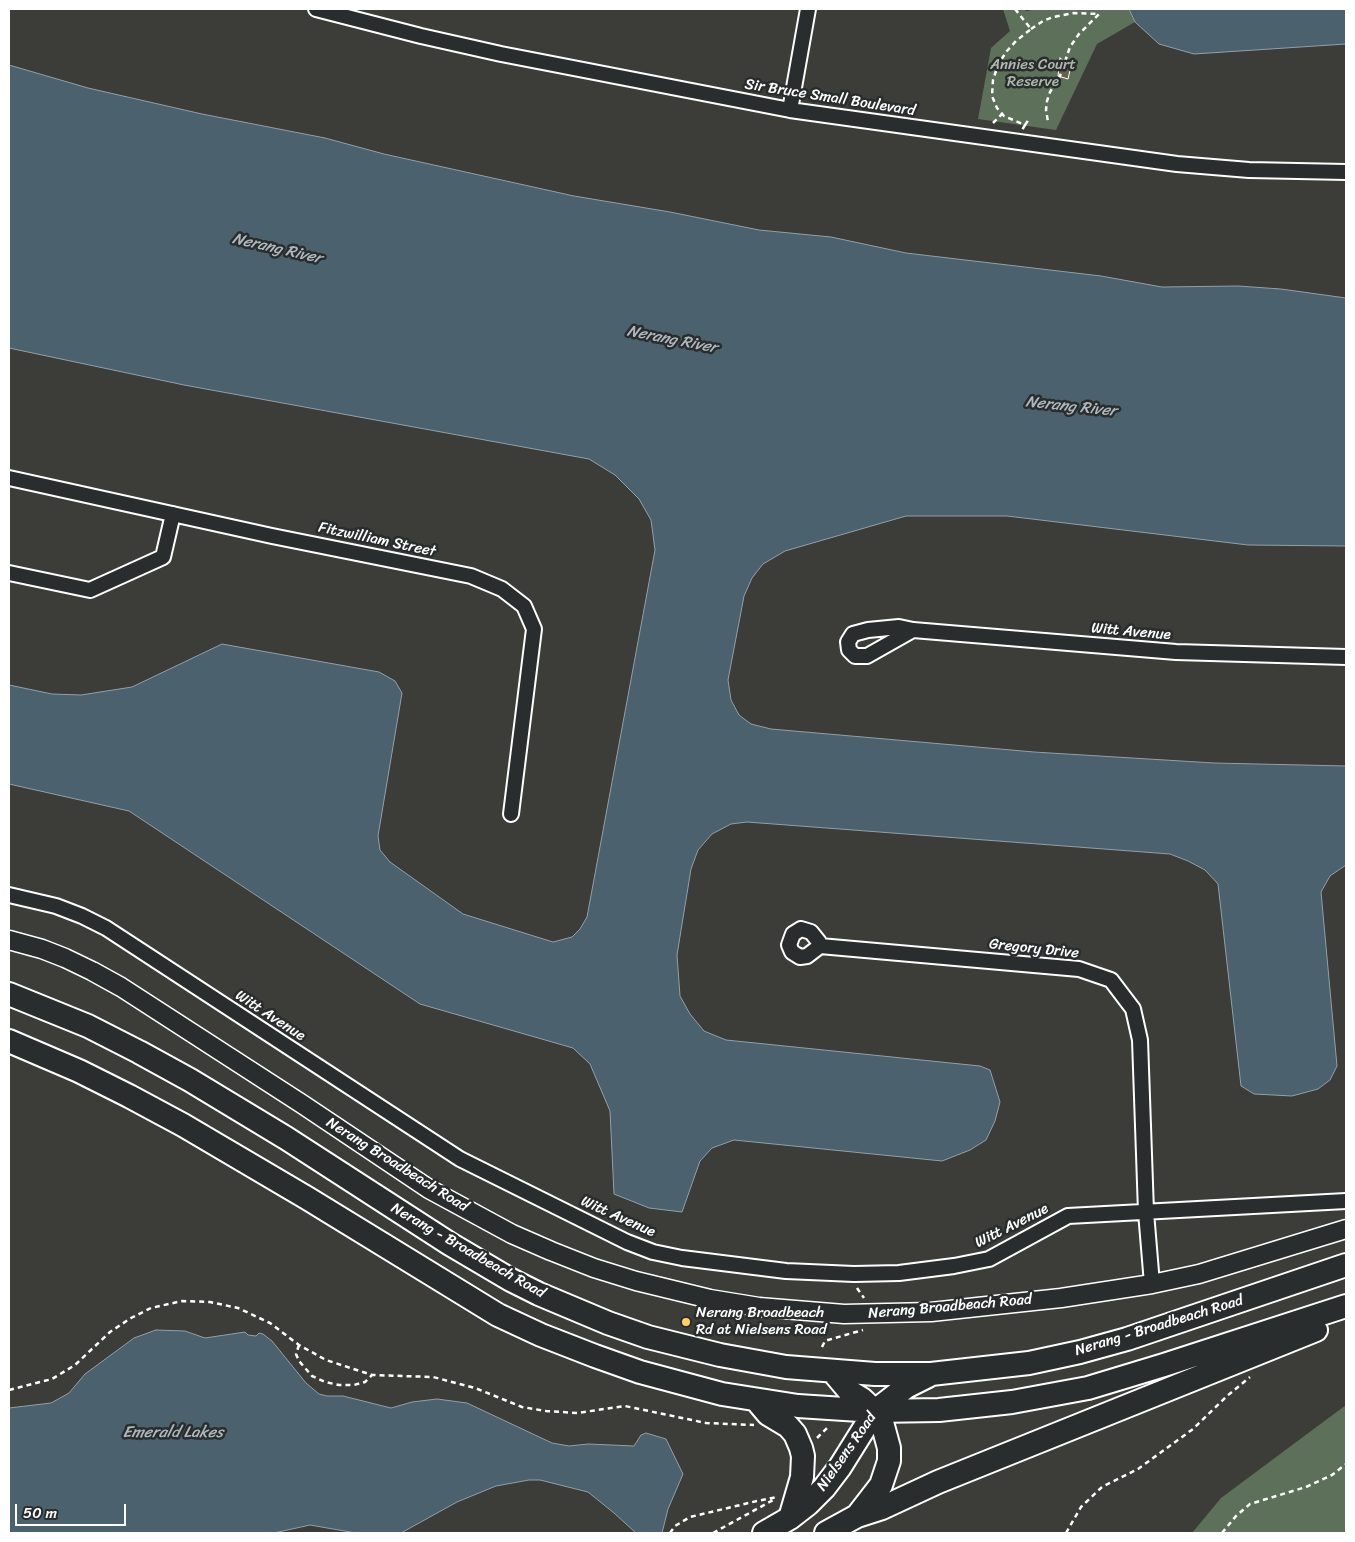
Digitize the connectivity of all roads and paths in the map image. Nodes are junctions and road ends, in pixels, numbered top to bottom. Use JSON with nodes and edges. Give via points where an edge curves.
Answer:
{"nodes":[{"id":1,"x":316,"y":9,"type":"edge"},
{"id":2,"x":808,"y":9,"type":"edge"},
{"id":3,"x":1014,"y":9,"type":"edge"},
{"id":4,"x":1031,"y":29,"type":"junction"},
{"id":5,"x":790,"y":110,"type":"junction"},
{"id":6,"x":1002,"y":114,"type":"junction"},
{"id":7,"x":1029,"y":120,"type":"dead end"},
{"id":8,"x":1048,"y":122,"type":"dead end"},
{"id":9,"x":992,"y":124,"type":"dead end"},
{"id":10,"x":1024,"y":125,"type":"junction"},
{"id":11,"x":1020,"y":143,"type":"junction"},
{"id":12,"x":1346,"y":172,"type":"edge"},
{"id":13,"x":9,"y":478,"type":"edge"},
{"id":14,"x":173,"y":514,"type":"junction"},
{"id":15,"x":9,"y":573,"type":"edge"},
{"id":16,"x":913,"y":630,"type":"dead end"},
{"id":17,"x":1346,"y":657,"type":"edge"},
{"id":18,"x":511,"y":814,"type":"dead end"},
{"id":19,"x":9,"y":895,"type":"edge"},
{"id":20,"x":9,"y":940,"type":"edge"},
{"id":21,"x":820,"y":946,"type":"dead end"},
{"id":22,"x":9,"y":994,"type":"edge"},
{"id":23,"x":9,"y":1041,"type":"edge"},
{"id":24,"x":1346,"y":1200,"type":"edge"},
{"id":25,"x":1146,"y":1212,"type":"junction"},
{"id":26,"x":1346,"y":1229,"type":"edge"},
{"id":27,"x":1346,"y":1265,"type":"edge"},
{"id":28,"x":854,"y":1274,"type":"junction"},
{"id":29,"x":1152,"y":1284,"type":"junction"},
{"id":30,"x":867,"y":1305,"type":"dead end"},
{"id":31,"x":1338,"y":1309,"type":"edge"},
{"id":32,"x":866,"y":1328,"type":"dead end"},
{"id":33,"x":299,"y":1345,"type":"junction"},
{"id":34,"x":822,"y":1347,"type":"dead end"},
{"id":35,"x":1266,"y":1350,"type":"junction"},
{"id":36,"x":834,"y":1372,"type":"junction"},
{"id":37,"x":931,"y":1374,"type":"junction"},
{"id":38,"x":372,"y":1375,"type":"junction"},
{"id":39,"x":9,"y":1390,"type":"edge"},
{"id":40,"x":757,"y":1401,"type":"junction"},
{"id":41,"x":875,"y":1411,"type":"junction"},
{"id":42,"x":758,"y":1426,"type":"dead end"},
{"id":43,"x":1346,"y":1464,"type":"edge"},
{"id":44,"x":783,"y":1491,"type":"dead end"},
{"id":45,"x":776,"y":1498,"type":"junction"},
{"id":46,"x":858,"y":1516,"type":"junction"},
{"id":47,"x":790,"y":1518,"type":"junction"},
{"id":48,"x":670,"y":1533,"type":"edge"},
{"id":49,"x":713,"y":1533,"type":"edge"},
{"id":50,"x":764,"y":1533,"type":"edge"},
{"id":51,"x":826,"y":1533,"type":"edge"},
{"id":52,"x":1066,"y":1533,"type":"edge"},
{"id":53,"x":1222,"y":1533,"type":"edge"}],
"edges":[{"from":1,"to":5,"type":"street","name":"Sir Bruce Small Boulevard","via":[[501,54]]},
{"from":2,"to":5,"type":"street"},
{"from":3,"to":4,"type":"path"},
{"from":4,"to":6,"type":"path","via":[[1006,52],[993,80],[992,96]]},
{"from":4,"to":8,"type":"path","via":[[1053,17],[1074,13],[1099,14],[1078,34],[1070,47],[1047,101]]},
{"from":5,"to":11,"type":"street","name":"Sir Bruce Small Boulevard"},
{"from":6,"to":9,"type":"path"},
{"from":6,"to":10,"type":"path"},
{"from":7,"to":10,"type":"path"},
{"from":10,"to":11,"type":"path"},
{"from":11,"to":12,"type":"street","name":"Sir Bruce Small Boulevard","via":[[1220,168]]},
{"from":13,"to":14,"type":"street","name":"Fitzwilliam Street"},
{"from":14,"to":15,"type":"street","via":[[163,557],[90,590]]},
{"from":14,"to":18,"type":"street","name":"Fitzwilliam Street","via":[[471,576],[502,588],[524,606],[534,629]]},
{"from":16,"to":17,"type":"street","name":"Witt Avenue","via":[[1176,652]]},
{"from":19,"to":28,"type":"street","name":"Witt Avenue","via":[[56,906],[106,928],[460,1159],[627,1242],[682,1258],[786,1271]]},
{"from":20,"to":29,"type":"street","name":"Nerang Broadbeach Road","via":[[65,958],[121,987],[430,1189],[477,1215],[551,1251],[636,1281],[759,1308],[844,1314],[931,1312]]},
{"from":21,"to":25,"type":"street","name":"Gregory Drive","via":[[1079,969],[1111,980],[1133,1008],[1140,1040]]},
{"from":22,"to":36,"type":"main road","name":"Nerang - Broadbeach Road","via":[[88,1026],[190,1080],[450,1244],[539,1294],[608,1323],[684,1347],[752,1362]]},
{"from":23,"to":40,"type":"main road","via":[[79,1071],[183,1125],[498,1315],[541,1335],[640,1372]]},
{"from":24,"to":25,"type":"street","name":"Witt Avenue"},
{"from":25,"to":28,"type":"street","name":"Witt Avenue","via":[[1068,1216],[989,1260],[899,1273]]},
{"from":25,"to":29,"type":"street","name":"Gregory Drive"},
{"from":26,"to":29,"type":"street","name":"Nerang Broadbeach Road","via":[[1236,1264]]},
{"from":27,"to":37,"type":"main road","name":"Nerang - Broadbeach Road","via":[[1080,1352]]},
{"from":28,"to":30,"type":"path","via":[[857,1288]]},
{"from":31,"to":35,"type":"main road","via":[[1318,1330]]},
{"from":31,"to":41,"type":"main road","via":[[1088,1388],[974,1407]]},
{"from":32,"to":34,"type":"path","via":[[825,1341]]},
{"from":33,"to":38,"type":"path","via":[[326,1360]]},
{"from":33,"to":38,"type":"path","via":[[296,1354],[299,1361],[312,1376],[325,1382],[354,1386]]},
{"from":33,"to":39,"type":"path","via":[[270,1323],[238,1308],[182,1301],[150,1308],[131,1318],[110,1332],[75,1365],[52,1379]]},
{"from":35,"to":46,"type":"main road"},
{"from":35,"to":52,"type":"path","via":[[1248,1379],[1193,1429],[1138,1469],[1102,1487],[1081,1506]]},
{"from":36,"to":37,"type":"main road","name":"Nerang - Broadbeach Road"},
{"from":36,"to":41,"type":"main road","via":[[849,1391]]},
{"from":37,"to":41,"type":"main road","name":"Nielsens Road","via":[[906,1387]]},
{"from":38,"to":42,"type":"path","via":[[433,1377],[476,1388],[522,1408],[576,1413],[625,1406],[706,1424]]},
{"from":40,"to":41,"type":"main road"},
{"from":40,"to":47,"type":"main road","via":[[768,1414],[795,1434],[803,1456],[802,1477]]},
{"from":41,"to":46,"type":"main road","via":[[887,1437],[889,1461],[881,1485]]},
{"from":41,"to":47,"type":"main road","name":"Nielsens Road","via":[[824,1488]]},
{"from":43,"to":53,"type":"path","via":[[1332,1475],[1306,1486],[1250,1504]]},
{"from":44,"to":45,"type":"path"},
{"from":45,"to":48,"type":"path","via":[[690,1517]]},
{"from":45,"to":49,"type":"path"},
{"from":46,"to":51,"type":"main road"},
{"from":47,"to":50,"type":"main road","name":"Nielsens Road"}]}
